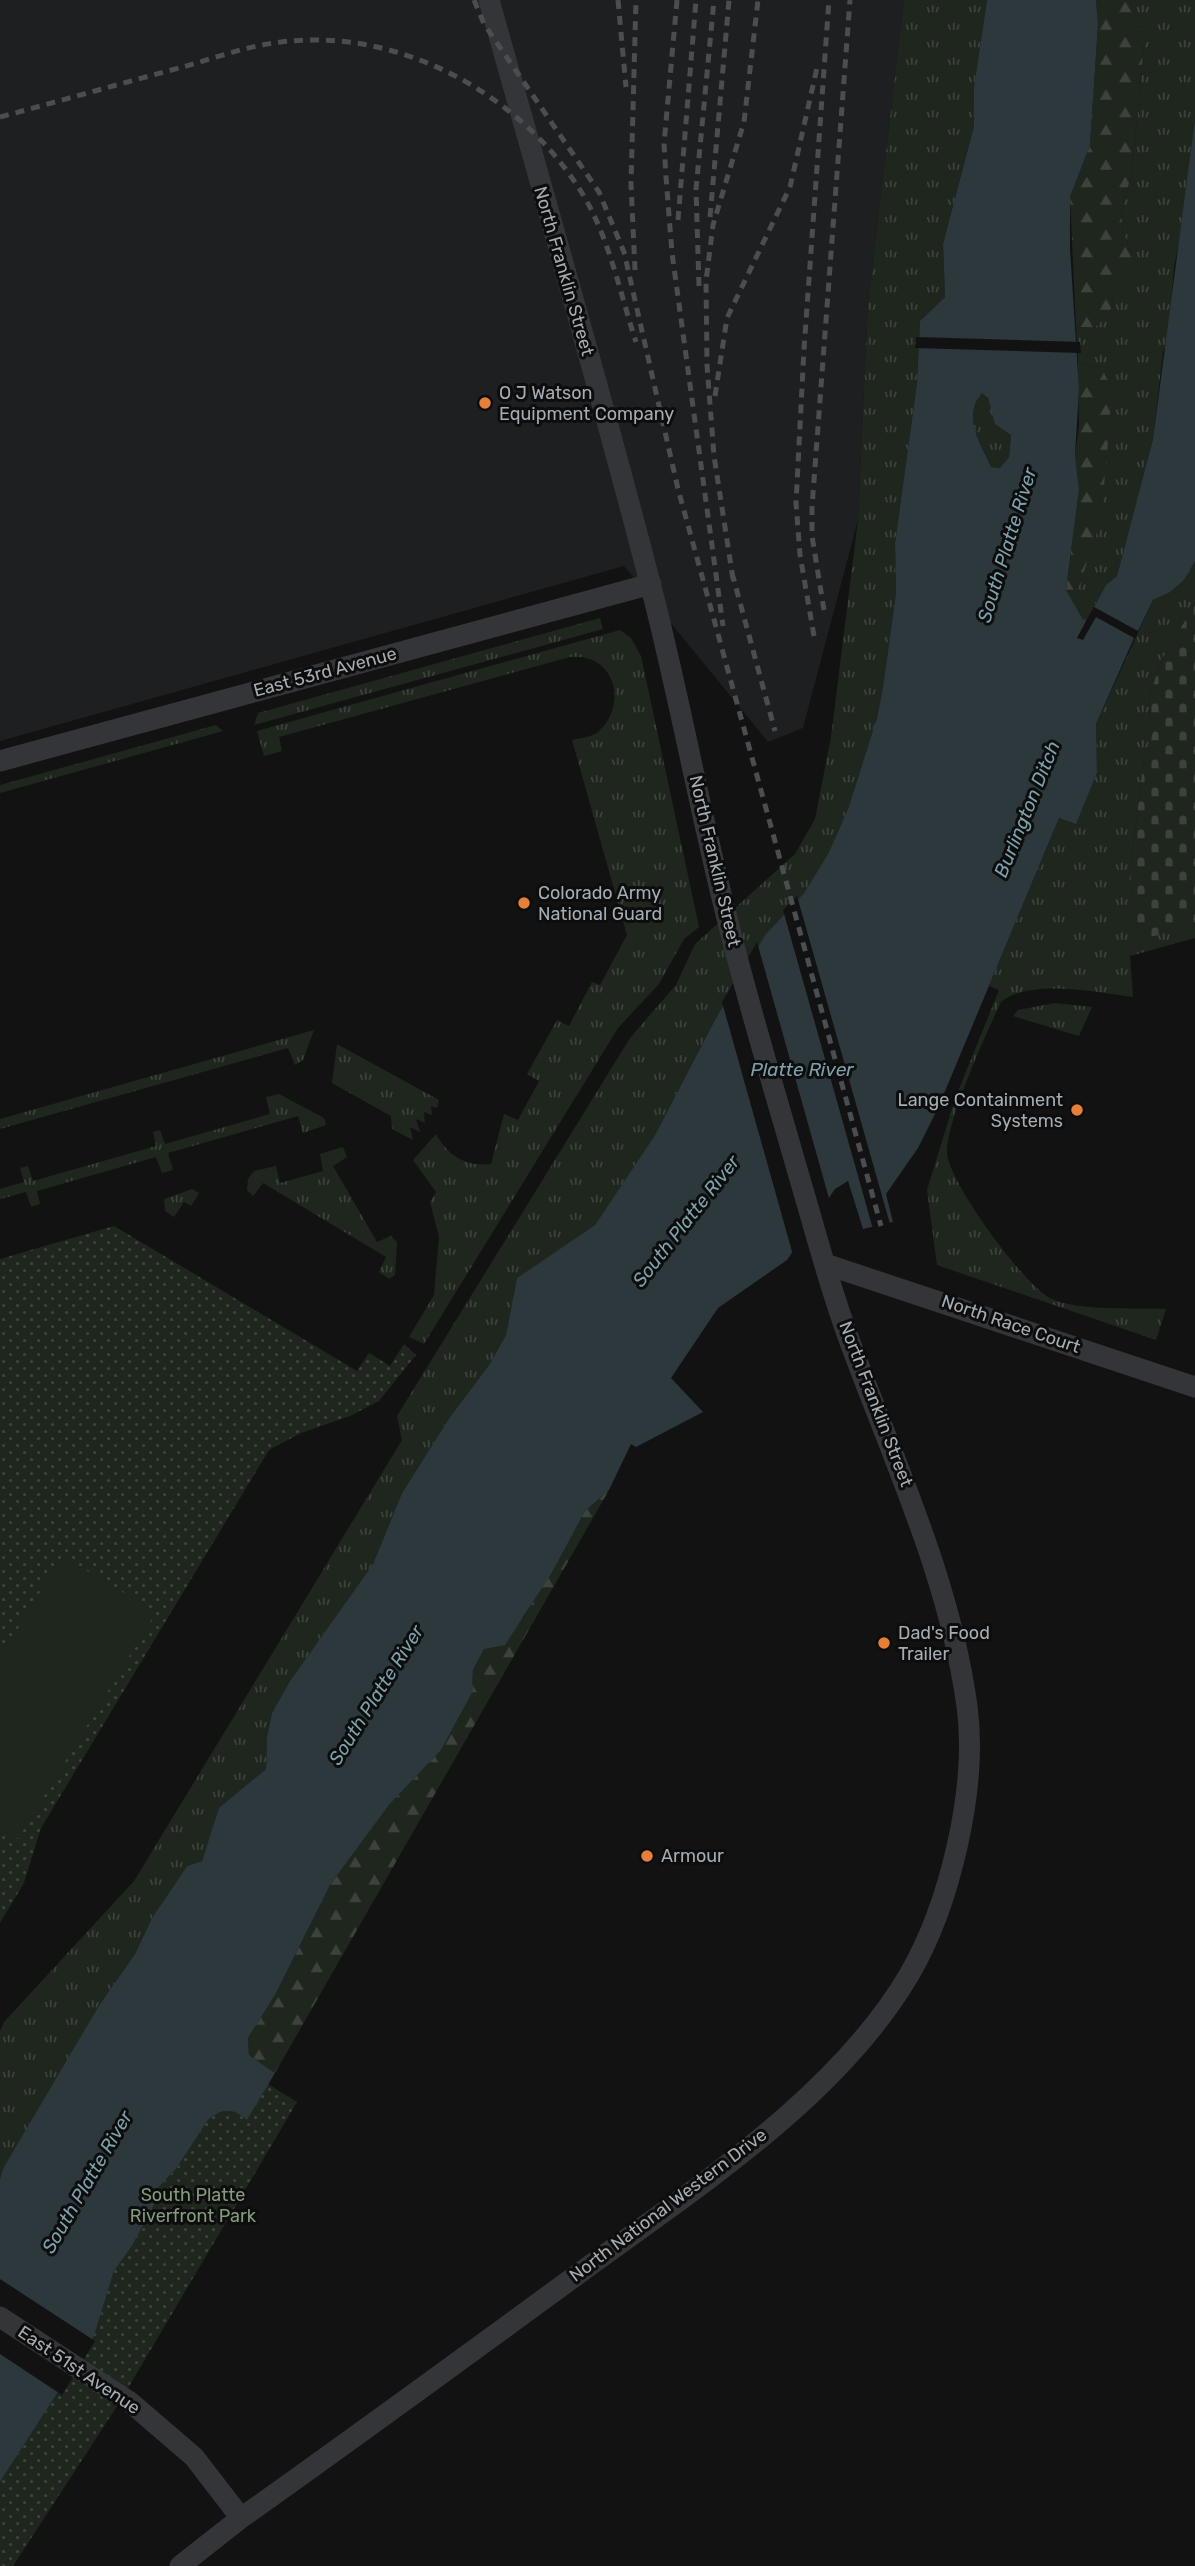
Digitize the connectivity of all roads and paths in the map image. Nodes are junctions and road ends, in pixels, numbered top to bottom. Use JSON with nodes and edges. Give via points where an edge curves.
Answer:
{"nodes":[{"id":1,"x":489,"y":0,"type":"edge"},
{"id":2,"x":651,"y":584,"type":"junction"},
{"id":3,"x":0,"y":761,"type":"edge"},
{"id":4,"x":825,"y":1264,"type":"junction"},
{"id":5,"x":1195,"y":1387,"type":"edge"},
{"id":6,"x":968,"y":1713,"type":"joint"},
{"id":7,"x":0,"y":2317,"type":"edge"},
{"id":8,"x":241,"y":2518,"type":"junction"},
{"id":9,"x":180,"y":2566,"type":"edge"}],
"edges":[{"from":1,"to":2,"type":"street","name":"North Franklin Street"},
{"from":2,"to":3,"type":"street","name":"East 53rd Avenue"},
{"from":2,"to":4,"type":"street","name":"North Franklin Street","via":[[728,924]]},
{"from":4,"to":5,"type":"street","name":"North Race Court"},
{"from":4,"to":6,"type":"street","name":"North Franklin Street","via":[[854,1354],[912,1498],[951,1623]]},
{"from":6,"to":8,"type":"street","name":"North National Western Drive","via":[[967,1774],[959,1832],[930,1932],[882,2015],[841,2061],[796,2105],[691,2191]]},
{"from":7,"to":8,"type":"street","name":"East 51st Avenue","via":[[130,2402],[194,2457]]},
{"from":8,"to":9,"type":"street","name":"North National Western Drive"}]}
